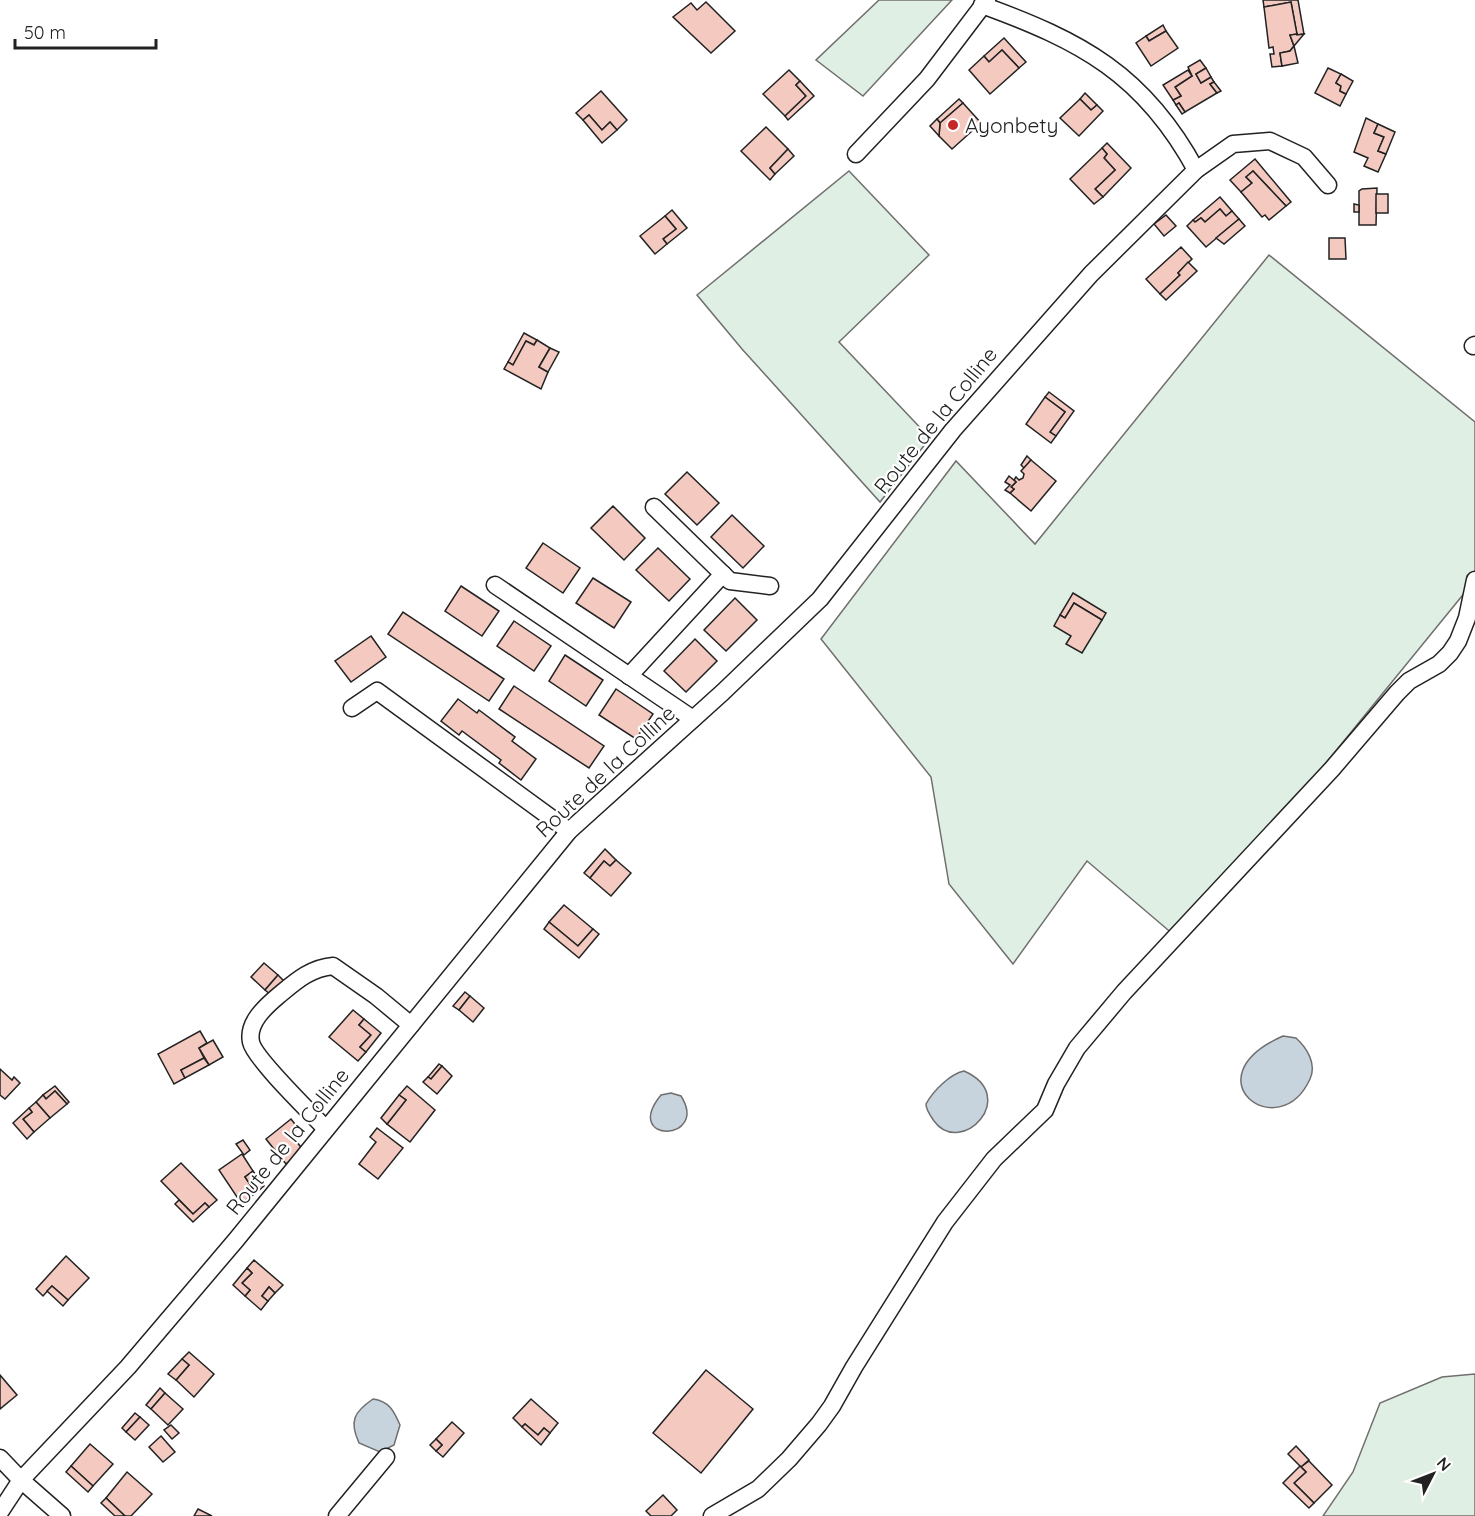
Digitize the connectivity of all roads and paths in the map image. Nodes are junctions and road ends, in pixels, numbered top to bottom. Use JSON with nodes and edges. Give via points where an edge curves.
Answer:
{"nodes":[{"id":1,"x":985,"y":2,"type":"edge"},
{"id":2,"x":856,"y":154,"type":"dead end"},
{"id":3,"x":1196,"y":170,"type":"junction"},
{"id":4,"x":1328,"y":185,"type":"dead end"},
{"id":5,"x":654,"y":507,"type":"dead end"},
{"id":6,"x":723,"y":574,"type":"junction"},
{"id":7,"x":1475,"y":580,"type":"edge"},
{"id":8,"x":495,"y":585,"type":"dead end"},
{"id":9,"x":770,"y":586,"type":"dead end"},
{"id":10,"x":629,"y":676,"type":"junction"},
{"id":11,"x":352,"y":708,"type":"dead end"},
{"id":12,"x":693,"y":719,"type":"junction"},
{"id":13,"x":569,"y":831,"type":"junction"},
{"id":14,"x":411,"y":1024,"type":"junction"},
{"id":15,"x":326,"y":1129,"type":"junction"},
{"id":16,"x":386,"y":1457,"type":"dead end"},
{"id":17,"x":0,"y":1458,"type":"edge"},
{"id":18,"x":21,"y":1480,"type":"junction"},
{"id":19,"x":0,"y":1512,"type":"edge"},
{"id":20,"x":63,"y":1516,"type":"edge"},
{"id":21,"x":337,"y":1516,"type":"edge"},
{"id":22,"x":712,"y":1516,"type":"edge"}],
"edges":[{"from":1,"to":2,"type":"street","via":[[927,79]]},
{"from":1,"to":3,"type":"street","via":[[1088,51],[1126,79],[1181,143]]},
{"from":3,"to":4,"type":"street","name":"Route de la Colline","via":[[1233,144],[1270,141],[1304,157]]},
{"from":3,"to":12,"type":"street","name":"Route de la Colline","via":[[1091,274],[1009,364],[820,599]]},
{"from":5,"to":6,"type":"street"},
{"from":6,"to":9,"type":"street","via":[[730,581]]},
{"from":6,"to":10,"type":"street"},
{"from":7,"to":22,"type":"street","via":[[1467,618],[1450,653],[1397,693],[1332,769],[1124,992],[1077,1048],[1045,1110],[994,1160],[945,1222],[819,1424],[758,1489]]},
{"from":8,"to":10,"type":"street"},
{"from":10,"to":12,"type":"street"},
{"from":11,"to":13,"type":"street","via":[[377,691]]},
{"from":12,"to":13,"type":"street","name":"Route de la Colline"},
{"from":13,"to":14,"type":"street","name":"Route de la Colline"},
{"from":14,"to":15,"type":"street","name":"Route de la Colline"},
{"from":14,"to":15,"type":"street","via":[[333,966],[320,967],[296,981],[262,1010],[251,1030],[251,1043],[272,1072]]},
{"from":15,"to":18,"type":"street","name":"Route de la Colline","via":[[128,1367]]},
{"from":16,"to":21,"type":"street"},
{"from":17,"to":18,"type":"street"},
{"from":18,"to":19,"type":"street","name":"Route de la Colline"},
{"from":18,"to":20,"type":"street"}]}
